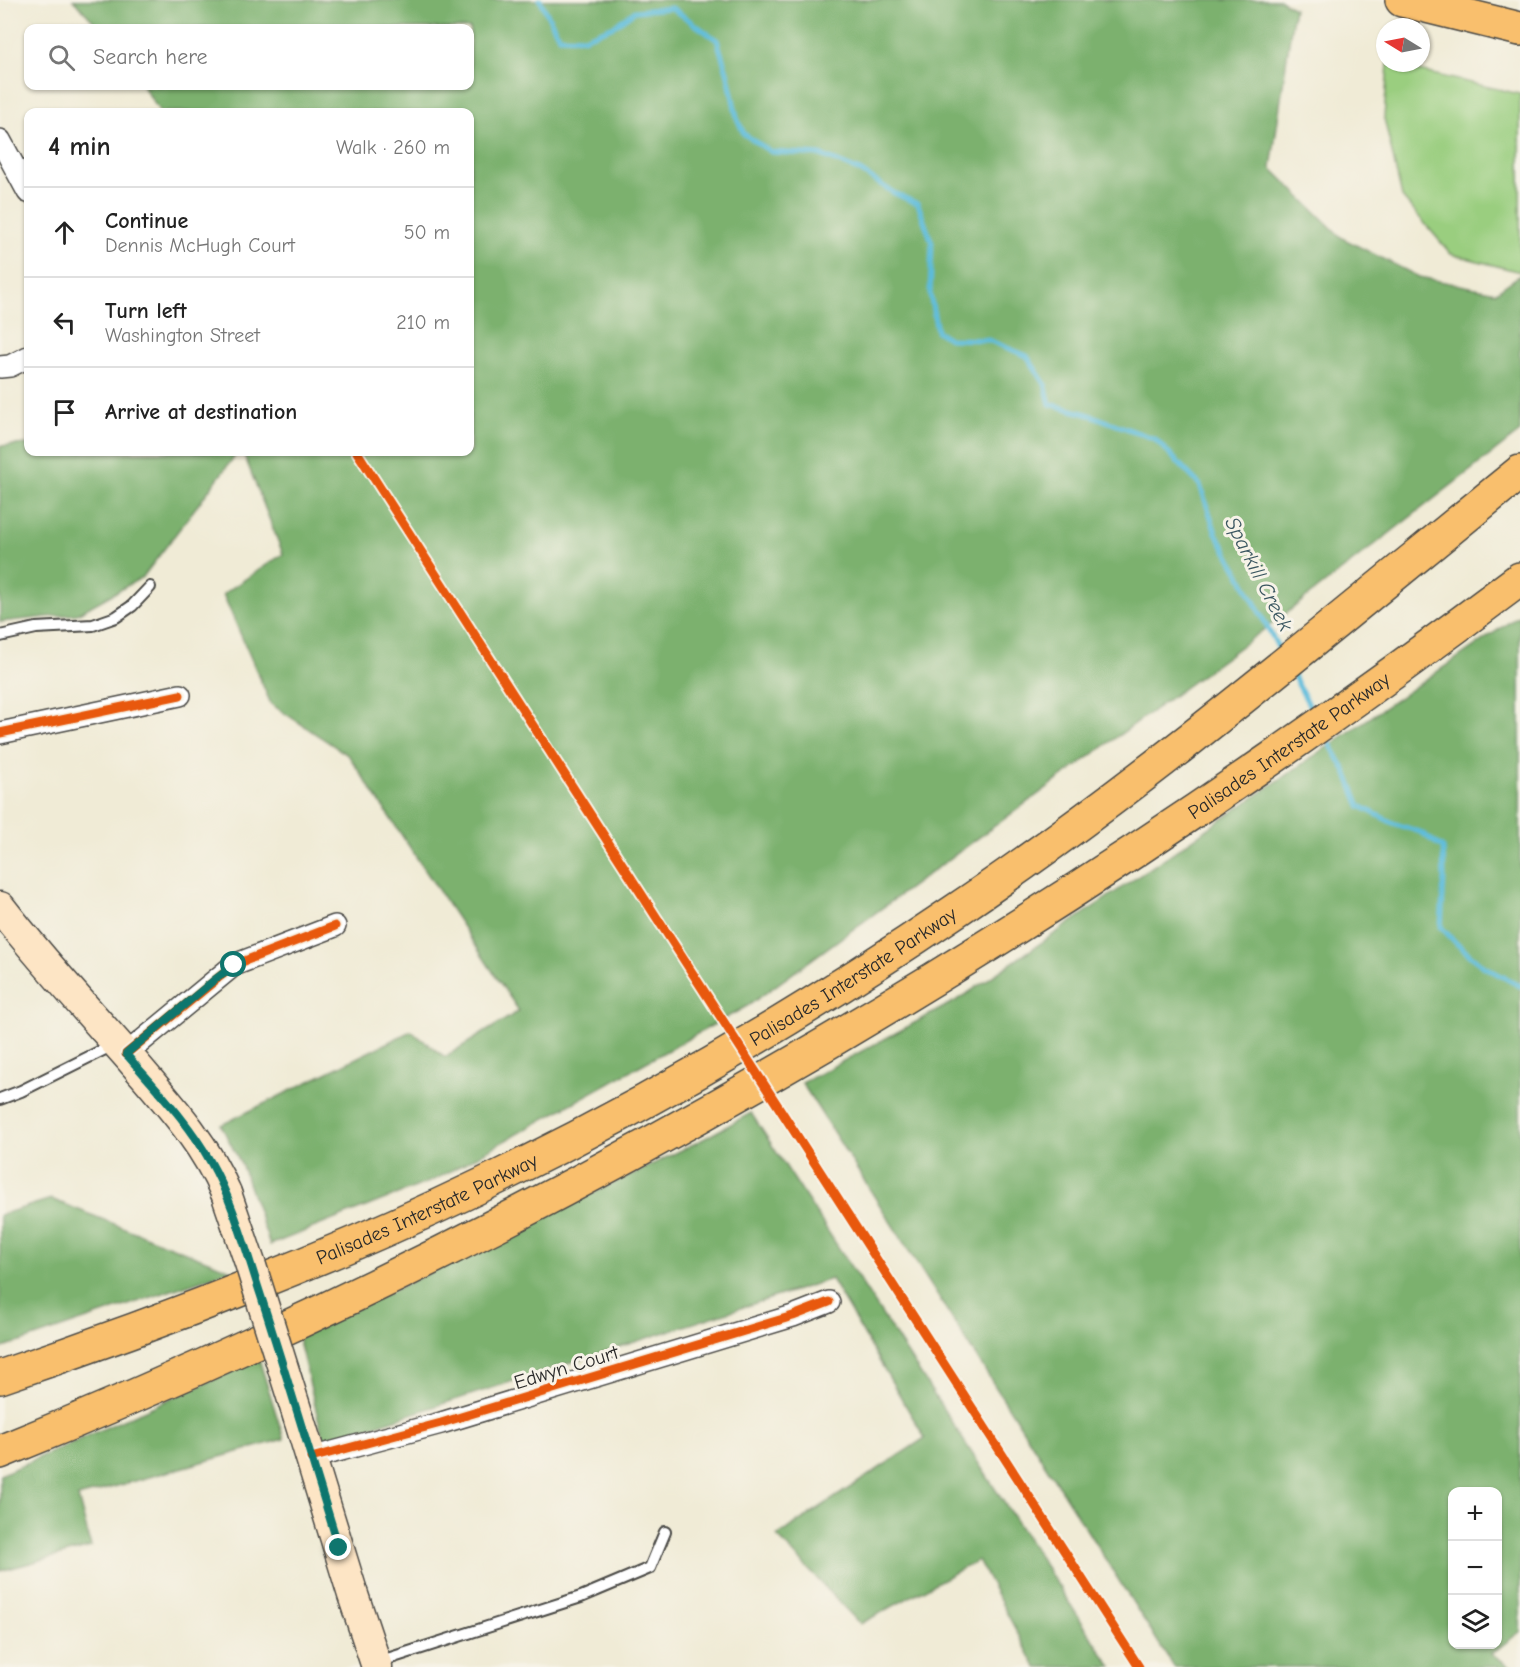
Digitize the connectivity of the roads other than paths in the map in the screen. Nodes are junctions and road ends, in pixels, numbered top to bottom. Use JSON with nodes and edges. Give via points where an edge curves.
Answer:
{"nodes":[{"id":1,"x":1402,"y":0,"type":"edge"},
{"id":2,"x":1520,"y":29,"type":"edge"},
{"id":3,"x":0,"y":140,"type":"edge"},
{"id":4,"x":24,"y":185,"type":"edge"},
{"id":5,"x":24,"y":359,"type":"edge"},
{"id":6,"x":0,"y":367,"type":"edge"},
{"id":7,"x":1520,"y":472,"type":"edge"},
{"id":8,"x":1520,"y":579,"type":"edge"},
{"id":9,"x":150,"y":587,"type":"dead end"},
{"id":10,"x":0,"y":636,"type":"edge"},
{"id":11,"x":180,"y":695,"type":"dead end"},
{"id":12,"x":0,"y":733,"type":"edge"},
{"id":13,"x":3,"y":916,"type":"edge"},
{"id":14,"x":335,"y":926,"type":"dead end"},
{"id":15,"x":121,"y":1049,"type":"junction"},
{"id":16,"x":0,"y":1099,"type":"edge"},
{"id":17,"x":829,"y":1302,"type":"dead end"},
{"id":18,"x":0,"y":1377,"type":"edge"},
{"id":19,"x":0,"y":1452,"type":"edge"},
{"id":20,"x":311,"y":1458,"type":"junction"},
{"id":21,"x":665,"y":1532,"type":"dead end"},
{"id":22,"x":376,"y":1665,"type":"edge"}],
"edges":[{"from":1,"to":2,"type":"main road"},
{"from":3,"to":4,"type":"street"},
{"from":5,"to":6,"type":"street"},
{"from":7,"to":18,"type":"main road","name":"Palisades Interstate Parkway","via":[[1108,802],[955,911],[780,1023],[525,1163],[356,1242],[189,1310]]},
{"from":8,"to":19,"type":"main road","name":"Palisades Interstate Parkway","via":[[1178,822],[966,959],[726,1101],[378,1284],[197,1368]]},
{"from":9,"to":10,"type":"lane","via":[[116,617],[93,625],[36,628]]},
{"from":11,"to":12,"type":"street"},
{"from":13,"to":15,"type":"main road"},
{"from":14,"to":15,"type":"street","via":[[234,965]]},
{"from":15,"to":16,"type":"lane"},
{"from":15,"to":20,"type":"main road","bridge":true,"via":[[198,1140],[226,1193]]},
{"from":17,"to":20,"type":"street","name":"Edwyn Court","via":[[541,1394]]},
{"from":20,"to":22,"type":"main road"},
{"from":21,"to":22,"type":"lane","via":[[650,1568],[581,1597]]}]}
